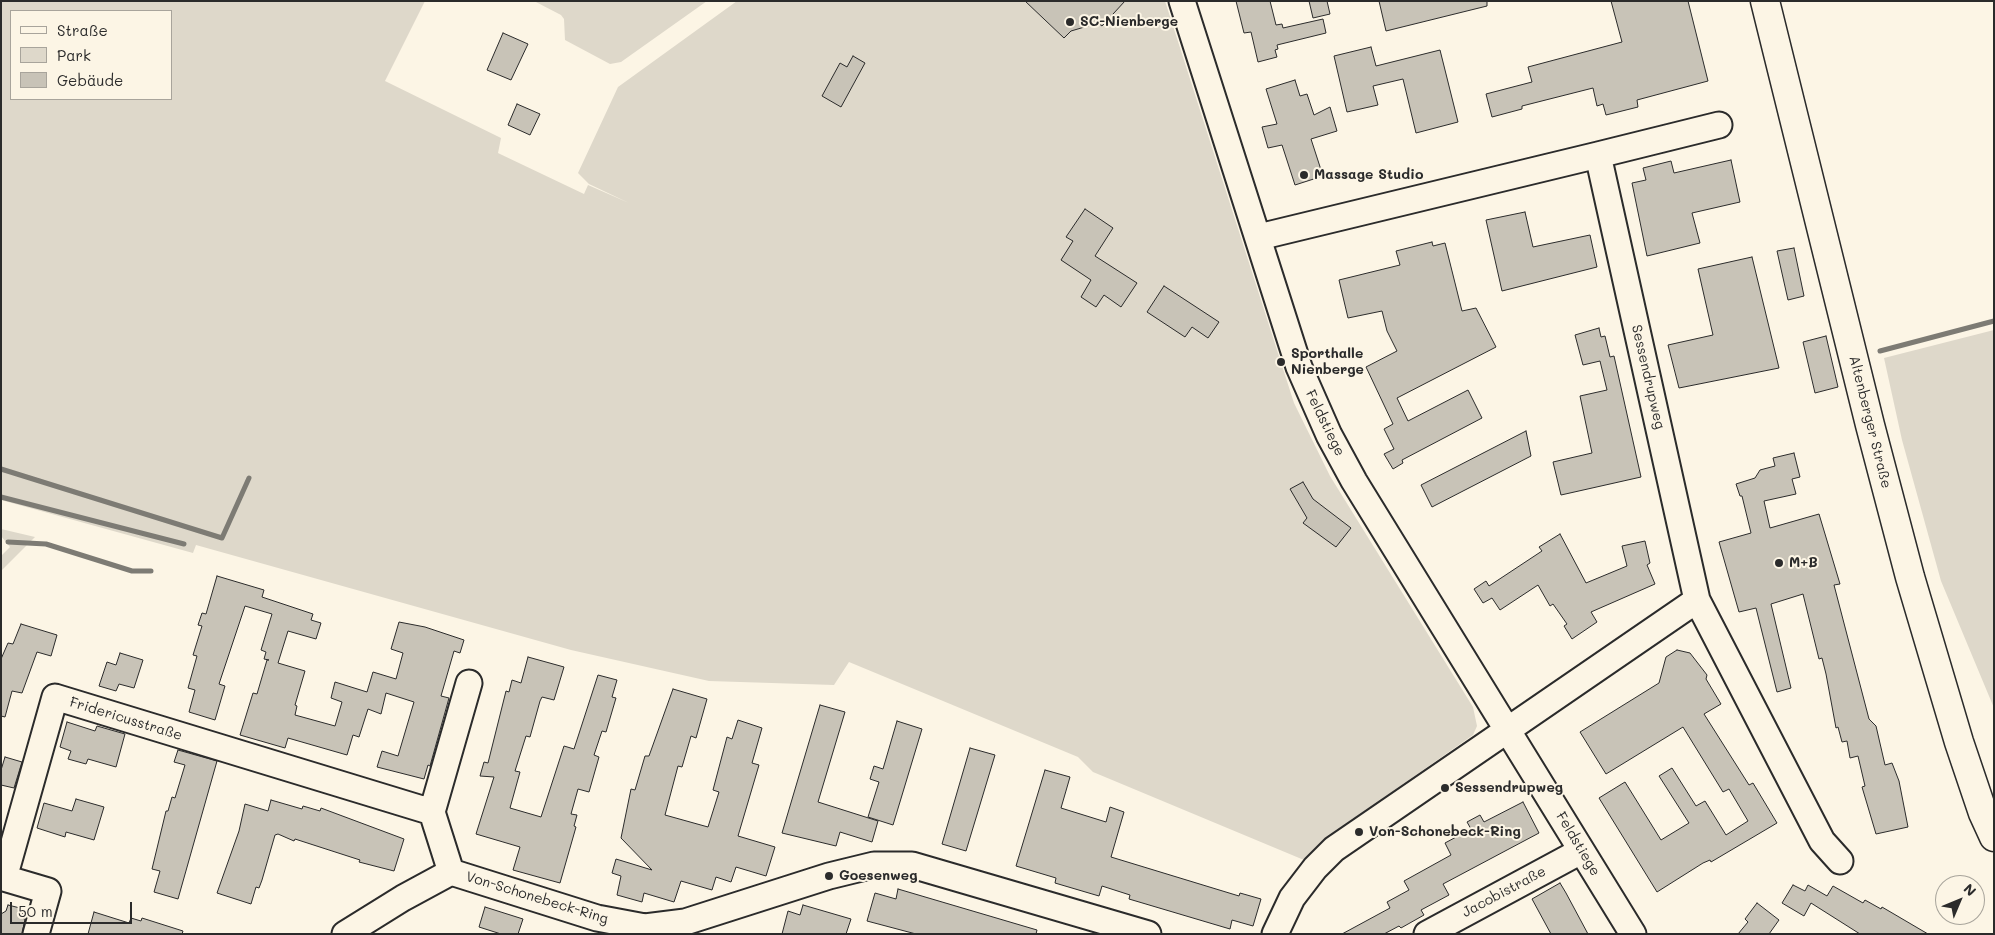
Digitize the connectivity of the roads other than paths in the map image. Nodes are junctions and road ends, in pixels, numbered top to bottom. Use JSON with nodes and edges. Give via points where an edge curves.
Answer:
{"nodes":[{"id":1,"x":1182,"y":1,"type":"edge"},
{"id":2,"x":1765,"y":1,"type":"edge"},
{"id":3,"x":1719,"y":125,"type":"dead end"},
{"id":4,"x":1598,"y":155,"type":"junction"},
{"id":5,"x":1259,"y":237,"type":"junction"},
{"id":6,"x":1697,"y":600,"type":"junction"},
{"id":7,"x":469,"y":683,"type":"dead end"},
{"id":8,"x":1508,"y":728,"type":"junction"},
{"id":9,"x":432,"y":812,"type":"junction"},
{"id":10,"x":1994,"y":837,"type":"edge"},
{"id":11,"x":1581,"y":851,"type":"junction"},
{"id":12,"x":1840,"y":860,"type":"dead end"},
{"id":13,"x":451,"y":872,"type":"junction"},
{"id":14,"x":36,"y":934,"type":"edge"},
{"id":15,"x":345,"y":934,"type":"edge"},
{"id":16,"x":1148,"y":934,"type":"edge"},
{"id":17,"x":1275,"y":934,"type":"edge"},
{"id":18,"x":1427,"y":934,"type":"edge"},
{"id":19,"x":1634,"y":934,"type":"edge"}],
"edges":[{"from":1,"to":5,"type":"street","name":"Feldstiege"},
{"from":2,"to":10,"type":"main road","name":"Altenberger Straße","via":[[1910,577],[1959,742]]},
{"from":3,"to":4,"type":"street"},
{"from":4,"to":5,"type":"street"},
{"from":4,"to":6,"type":"street","name":"Sessendrupweg"},
{"from":5,"to":8,"type":"street","name":"Feldstiege","via":[[1299,367],[1329,435],[1354,481]]},
{"from":6,"to":8,"type":"street"},
{"from":6,"to":12,"type":"street","name":"Sessendrupweg","via":[[1822,841]]},
{"from":7,"to":9,"type":"street"},
{"from":8,"to":11,"type":"street","name":"Feldstiege"},
{"from":8,"to":17,"type":"street","via":[[1334,849],[1314,868],[1292,898]]},
{"from":9,"to":13,"type":"street"},
{"from":9,"to":14,"type":"street","name":"Fridericusstraße","via":[[55,698],[4,878],[48,891]]},
{"from":11,"to":18,"type":"street","name":"Jacobistraße"},
{"from":11,"to":19,"type":"street","name":"Feldstiege"},
{"from":13,"to":15,"type":"street","name":"Von-Schonebeck-Ring"},
{"from":13,"to":16,"type":"street","name":"Von-Schonebeck-Ring","via":[[597,918],[645,927],[685,922],[874,865],[912,865]]}]}
